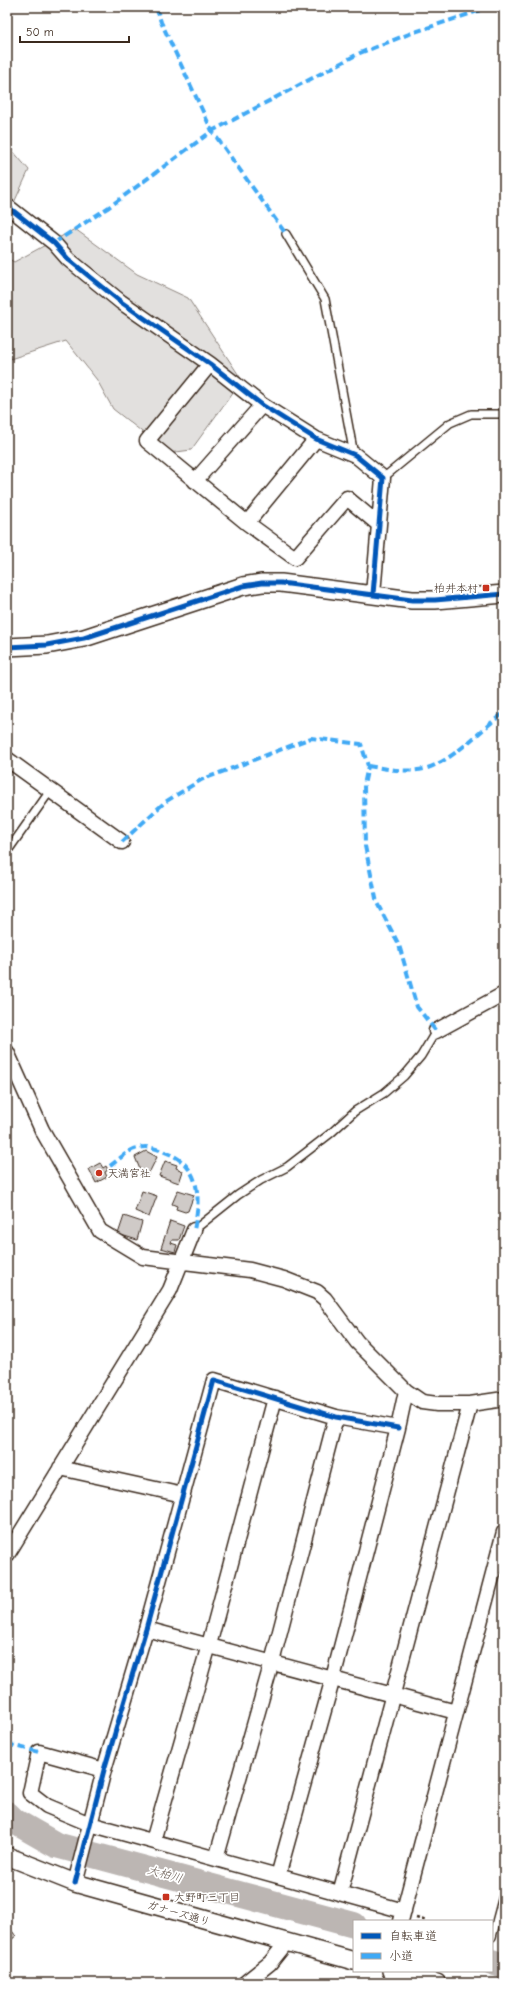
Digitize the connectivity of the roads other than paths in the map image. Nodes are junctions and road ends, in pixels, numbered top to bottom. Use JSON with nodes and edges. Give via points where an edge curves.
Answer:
{"nodes":[{"id":1,"x":9,"y":211,"type":"edge"},
{"id":2,"x":286,"y":234,"type":"dead end"},
{"id":3,"x":210,"y":364,"type":"junction"},
{"id":4,"x":262,"y":405,"type":"junction"},
{"id":5,"x":504,"y":414,"type":"edge"},
{"id":6,"x":316,"y":439,"type":"junction"},
{"id":7,"x":354,"y":455,"type":"junction"},
{"id":8,"x":383,"y":478,"type":"junction"},
{"id":9,"x":195,"y":481,"type":"junction"},
{"id":10,"x":247,"y":522,"type":"junction"},
{"id":11,"x":378,"y":524,"type":"junction"},
{"id":12,"x":373,"y":594,"type":"junction"},
{"id":13,"x":504,"y":594,"type":"edge"},
{"id":14,"x":7,"y":647,"type":"edge"},
{"id":15,"x":7,"y":759,"type":"edge"},
{"id":16,"x":50,"y":791,"type":"junction"},
{"id":17,"x":122,"y":842,"type":"dead end"},
{"id":18,"x":7,"y":852,"type":"edge"},
{"id":19,"x":504,"y":994,"type":"edge"},
{"id":20,"x":436,"y":1031,"type":"joint"},
{"id":21,"x":7,"y":1052,"type":"edge"},
{"id":22,"x":194,"y":1230,"type":"joint"},
{"id":23,"x":182,"y":1263,"type":"junction"},
{"id":24,"x":406,"y":1391,"type":"junction"},
{"id":25,"x":275,"y":1398,"type":"junction"},
{"id":26,"x":504,"y":1399,"type":"edge"},
{"id":27,"x":470,"y":1404,"type":"junction"},
{"id":28,"x":336,"y":1417,"type":"junction"},
{"id":29,"x":398,"y":1428,"type":"junction"},
{"id":30,"x":60,"y":1468,"type":"junction"},
{"id":31,"x":183,"y":1495,"type":"junction"},
{"id":32,"x":504,"y":1532,"type":"edge"},
{"id":33,"x":7,"y":1555,"type":"edge"},
{"id":34,"x":146,"y":1629,"type":"junction"},
{"id":35,"x":209,"y":1645,"type":"junction"},
{"id":36,"x":272,"y":1662,"type":"junction"},
{"id":37,"x":333,"y":1678,"type":"junction"},
{"id":38,"x":392,"y":1694,"type":"junction"},
{"id":39,"x":456,"y":1712,"type":"junction"},
{"id":40,"x":104,"y":1770,"type":"junction"},
{"id":41,"x":89,"y":1828,"type":"junction"},
{"id":42,"x":153,"y":1841,"type":"junction"},
{"id":43,"x":7,"y":1856,"type":"edge"},
{"id":44,"x":216,"y":1859,"type":"junction"},
{"id":45,"x":278,"y":1876,"type":"junction"},
{"id":46,"x":76,"y":1878,"type":"junction"},
{"id":47,"x":504,"y":1892,"type":"edge"},
{"id":48,"x":340,"y":1893,"type":"junction"},
{"id":49,"x":402,"y":1917,"type":"edge"},
{"id":50,"x":493,"y":1933,"type":"edge"},
{"id":51,"x":286,"y":1943,"type":"junction"},
{"id":52,"x":353,"y":1961,"type":"edge"},
{"id":53,"x":395,"y":1972,"type":"edge"},
{"id":54,"x":245,"y":1983,"type":"edge"},
{"id":55,"x":437,"y":1983,"type":"edge"}],
"edges":[{"from":1,"to":3,"type":"street","via":[[54,243],[68,259],[121,302]]},
{"from":2,"to":7,"type":"lane","via":[[325,299]]},
{"from":3,"to":4,"type":"street"},
{"from":3,"to":9,"type":"street","via":[[147,441]]},
{"from":4,"to":6,"type":"street"},
{"from":4,"to":9,"type":"street"},
{"from":5,"to":8,"type":"lane","via":[[471,414],[450,423]]},
{"from":6,"to":7,"type":"street"},
{"from":6,"to":10,"type":"street"},
{"from":7,"to":8,"type":"street"},
{"from":8,"to":11,"type":"street"},
{"from":9,"to":10,"type":"street"},
{"from":10,"to":11,"type":"street","via":[[295,558],[347,498]]},
{"from":11,"to":12,"type":"street"},
{"from":12,"to":13,"type":"street","via":[[412,600],[435,600]]},
{"from":12,"to":14,"type":"street","via":[[262,583],[243,586],[84,638],[47,646]]},
{"from":15,"to":16,"type":"street"},
{"from":16,"to":17,"type":"street"},
{"from":16,"to":18,"type":"lane"},
{"from":19,"to":20,"type":"street"},
{"from":20,"to":22,"type":"lane","via":[[421,1056],[404,1076],[384,1093],[354,1111],[331,1133],[287,1167],[238,1195]]},
{"from":21,"to":23,"type":"street","via":[[42,1130],[100,1231],[143,1257]]},
{"from":22,"to":23,"type":"street"},
{"from":23,"to":24,"type":"street","via":[[250,1270],[284,1279],[317,1292],[357,1342]]},
{"from":23,"to":30,"type":"street","via":[[170,1290]]},
{"from":24,"to":27,"type":"street","via":[[422,1402]]},
{"from":24,"to":29,"type":"street"},
{"from":25,"to":28,"type":"street"},
{"from":25,"to":31,"type":"street","via":[[214,1380]]},
{"from":25,"to":35,"type":"street"},
{"from":26,"to":27,"type":"street"},
{"from":27,"to":38,"type":"street"},
{"from":28,"to":29,"type":"street"},
{"from":28,"to":36,"type":"street"},
{"from":29,"to":37,"type":"street"},
{"from":30,"to":31,"type":"street"},
{"from":30,"to":33,"type":"street"},
{"from":31,"to":34,"type":"street"},
{"from":32,"to":39,"type":"street"},
{"from":34,"to":35,"type":"street"},
{"from":34,"to":40,"type":"street"},
{"from":35,"to":36,"type":"street"},
{"from":35,"to":42,"type":"street"},
{"from":36,"to":37,"type":"street"},
{"from":36,"to":44,"type":"street"},
{"from":37,"to":38,"type":"street"},
{"from":37,"to":45,"type":"street"},
{"from":38,"to":39,"type":"street"},
{"from":38,"to":48,"type":"street"},
{"from":39,"to":49,"type":"street"},
{"from":40,"to":41,"type":"street"},
{"from":40,"to":41,"type":"street","via":[[39,1752],[30,1793],[46,1806]]},
{"from":41,"to":42,"type":"street"},
{"from":41,"to":46,"type":"street"},
{"from":42,"to":44,"type":"street"},
{"from":43,"to":46,"type":"street","name":"ガナーズ通り"},
{"from":44,"to":45,"type":"street"},
{"from":45,"to":48,"type":"street"},
{"from":46,"to":51,"type":"street","name":"ガナーズ通り"},
{"from":47,"to":50,"type":"lane"},
{"from":48,"to":49,"type":"street"},
{"from":51,"to":52,"type":"street","name":"ガナーズ通り"},
{"from":51,"to":54,"type":"street","via":[[270,1963]]},
{"from":53,"to":55,"type":"street"}]}
